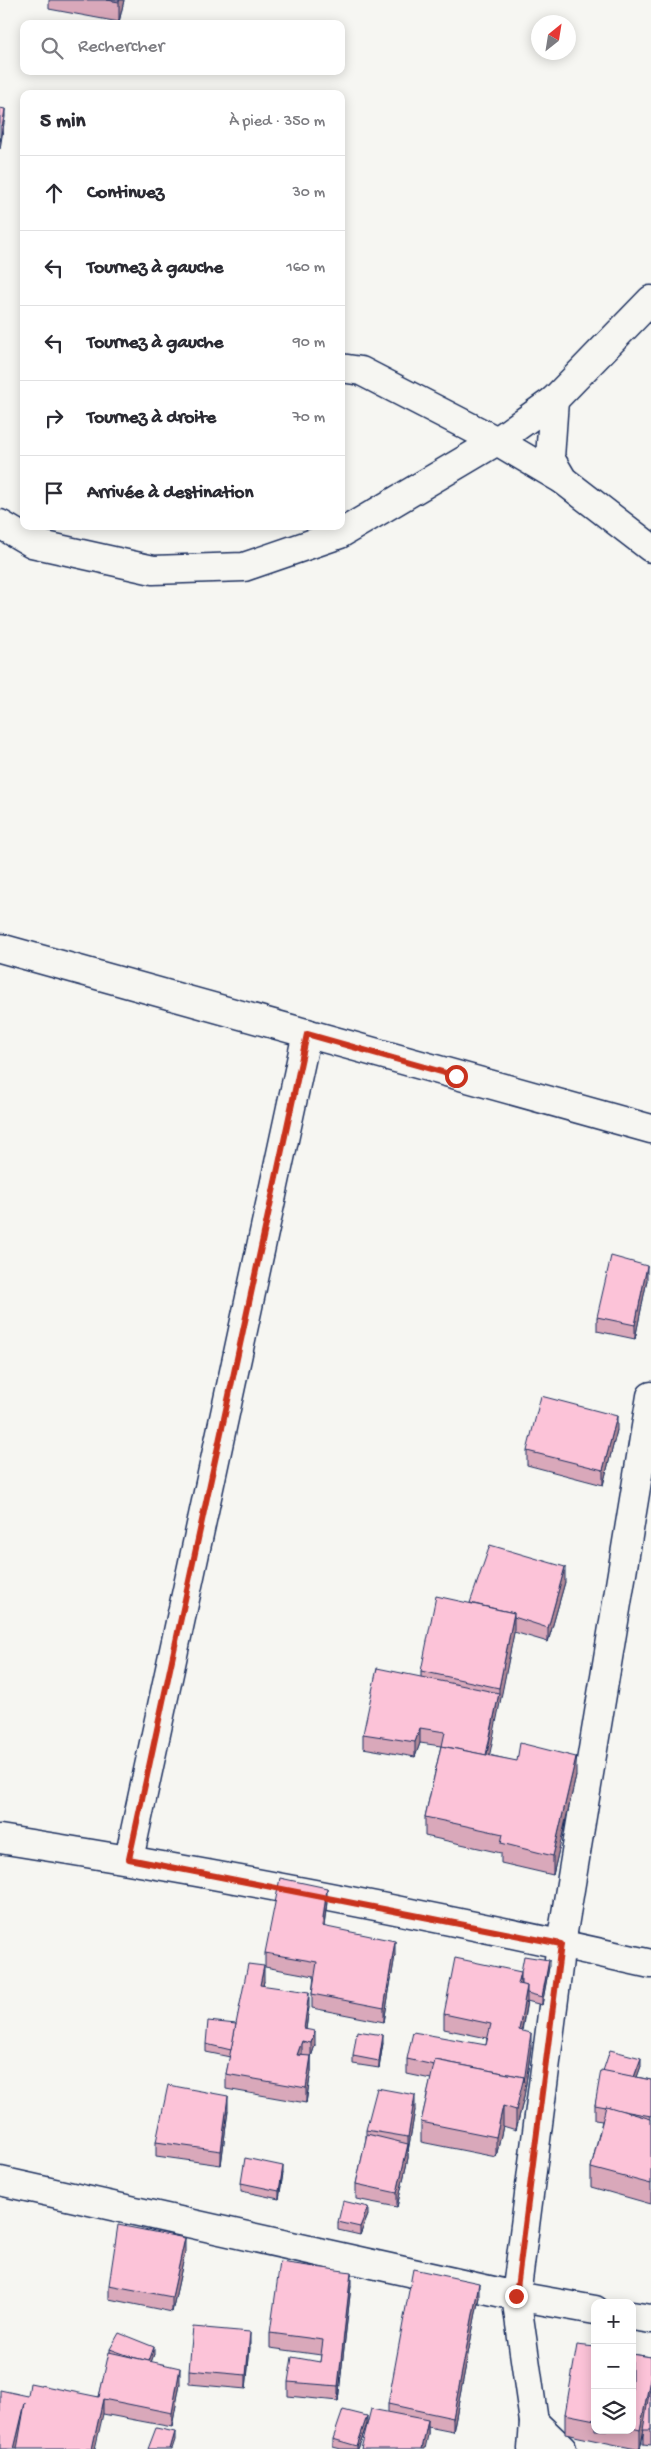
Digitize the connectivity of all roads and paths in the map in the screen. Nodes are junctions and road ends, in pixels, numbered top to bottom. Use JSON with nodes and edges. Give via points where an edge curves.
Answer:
{"nodes":[{"id":1,"x":651,"y":300,"type":"edge"},
{"id":2,"x":345,"y":369,"type":"edge"},
{"id":3,"x":554,"y":400,"type":"junction"},
{"id":4,"x":497,"y":440,"type":"junction"},
{"id":5,"x":562,"y":480,"type":"junction"},
{"id":6,"x":0,"y":524,"type":"edge"},
{"id":7,"x":651,"y":548,"type":"edge"},
{"id":8,"x":0,"y":948,"type":"edge"},
{"id":9,"x":307,"y":1034,"type":"junction"},
{"id":10,"x":651,"y":1129,"type":"edge"},
{"id":11,"x":651,"y":1396,"type":"edge"},
{"id":12,"x":0,"y":1839,"type":"edge"},
{"id":13,"x":129,"y":1859,"type":"junction"},
{"id":14,"x":561,"y":1944,"type":"junction"},
{"id":15,"x":651,"y":1964,"type":"edge"},
{"id":16,"x":0,"y":2181,"type":"edge"},
{"id":17,"x":516,"y":2296,"type":"junction"},
{"id":18,"x":591,"y":2309,"type":"edge"},
{"id":19,"x":636,"y":2317,"type":"edge"},
{"id":20,"x":651,"y":2320,"type":"edge"},
{"id":21,"x":534,"y":2422,"type":"junction"},
{"id":22,"x":532,"y":2449,"type":"edge"},
{"id":23,"x":562,"y":2449,"type":"edge"}],
"edges":[{"from":1,"to":3,"type":"street"},
{"from":2,"to":4,"type":"street","via":[[361,371]]},
{"from":3,"to":4,"type":"street"},
{"from":3,"to":5,"type":"street","via":[[550,458]]},
{"from":4,"to":5,"type":"street"},
{"from":4,"to":6,"type":"street","via":[[340,534],[244,567],[153,570],[32,543]]},
{"from":5,"to":7,"type":"street"},
{"from":8,"to":9,"type":"street"},
{"from":9,"to":10,"type":"street"},
{"from":9,"to":13,"type":"street"},
{"from":11,"to":14,"type":"street"},
{"from":12,"to":13,"type":"street"},
{"from":13,"to":14,"type":"street"},
{"from":14,"to":15,"type":"street"},
{"from":14,"to":17,"type":"street"},
{"from":16,"to":17,"type":"street"},
{"from":17,"to":18,"type":"street"},
{"from":17,"to":21,"type":"street"},
{"from":19,"to":20,"type":"street"},
{"from":21,"to":22,"type":"street"},
{"from":21,"to":23,"type":"street"}]}
